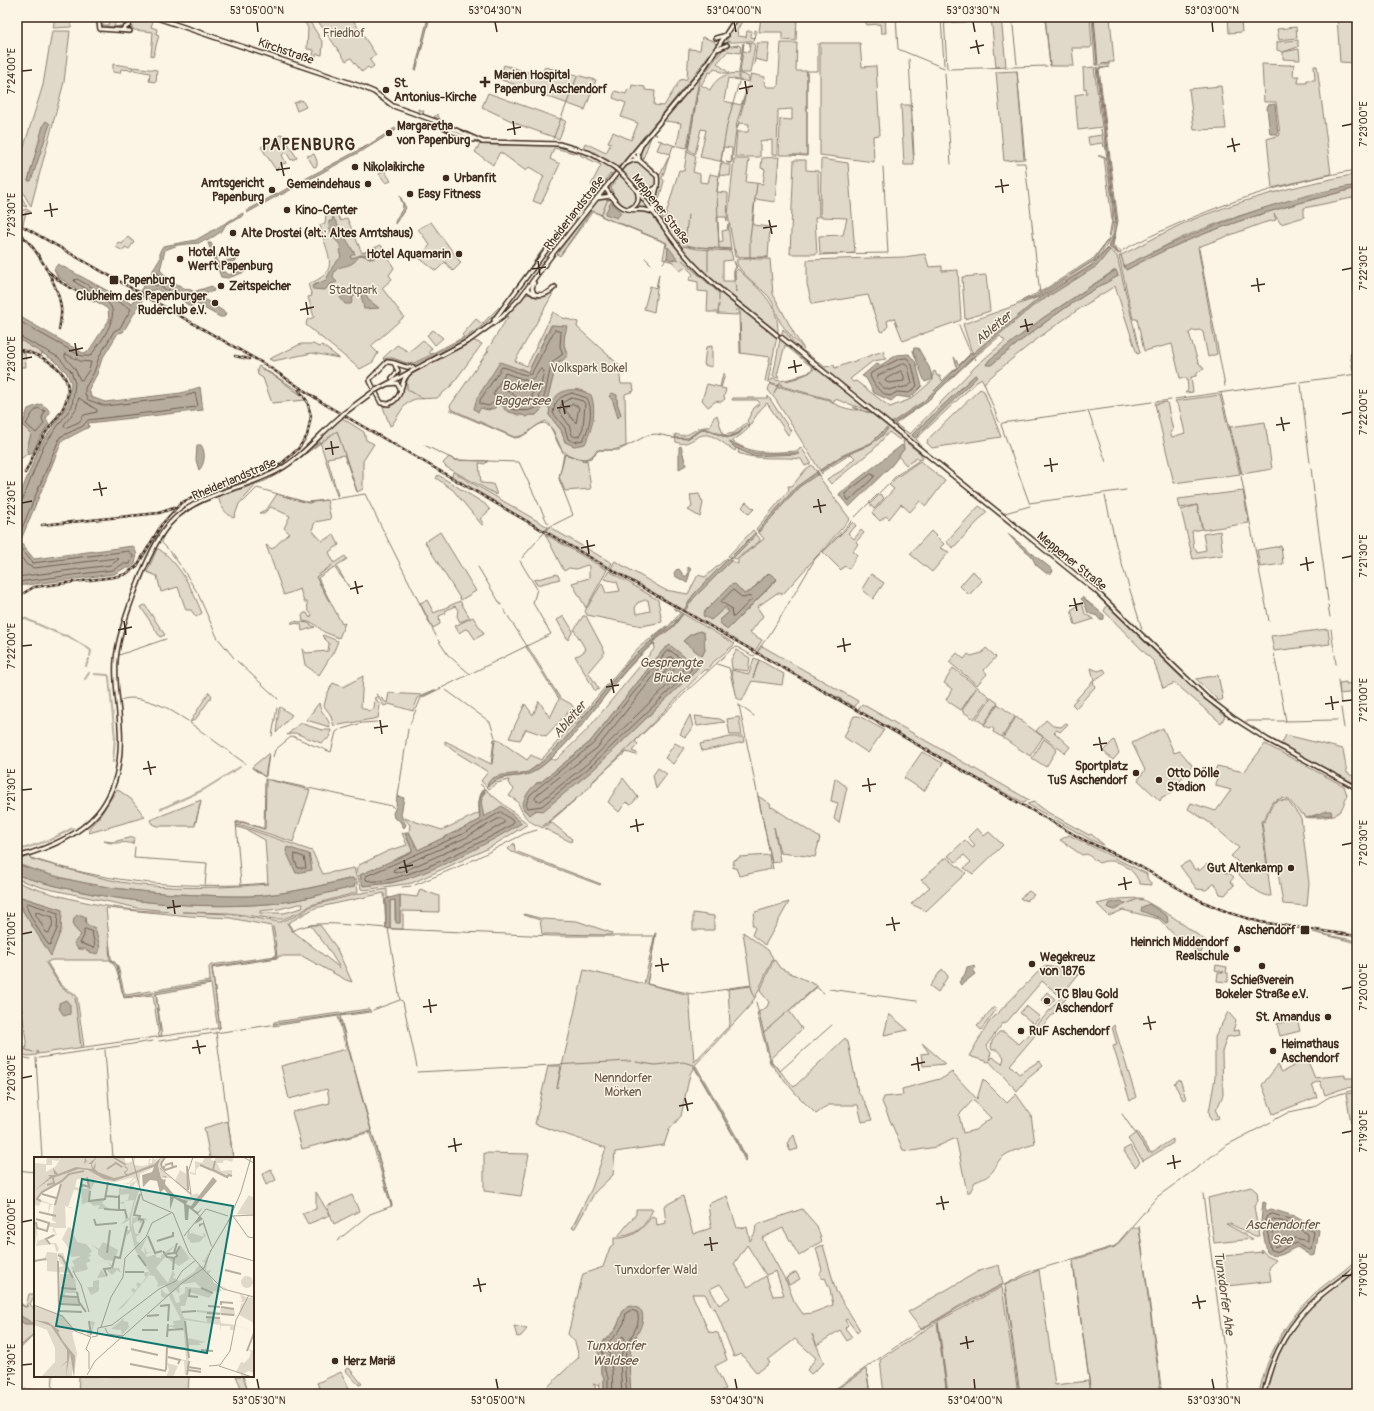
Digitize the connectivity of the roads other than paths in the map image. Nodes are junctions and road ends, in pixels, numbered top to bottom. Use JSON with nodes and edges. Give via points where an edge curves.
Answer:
{"nodes":[{"id":1,"x":98,"y":17,"type":"edge"},
{"id":2,"x":131,"y":17,"type":"edge"},
{"id":3,"x":154,"y":17,"type":"edge"},
{"id":4,"x":737,"y":17,"type":"edge"},
{"id":5,"x":127,"y":27,"type":"junction"},
{"id":6,"x":130,"y":31,"type":"dead end"},
{"id":7,"x":727,"y":35,"type":"junction"},
{"id":8,"x":716,"y":38,"type":"dead end"},
{"id":9,"x":727,"y":45,"type":"dead end"},
{"id":10,"x":718,"y":49,"type":"junction"},
{"id":11,"x":409,"y":112,"type":"joint"},
{"id":12,"x":642,"y":144,"type":"junction"},
{"id":13,"x":633,"y":154,"type":"junction"},
{"id":14,"x":639,"y":159,"type":"junction"},
{"id":15,"x":626,"y":163,"type":"junction"},
{"id":16,"x":620,"y":170,"type":"dead end"},
{"id":17,"x":617,"y":173,"type":"dead end"},
{"id":18,"x":657,"y":186,"type":"junction"},
{"id":19,"x":604,"y":189,"type":"junction"},
{"id":20,"x":637,"y":189,"type":"junction"},
{"id":21,"x":611,"y":196,"type":"junction"},
{"id":22,"x":597,"y":198,"type":"junction"},
{"id":23,"x":628,"y":209,"type":"junction"},
{"id":24,"x":655,"y":214,"type":"junction"},
{"id":25,"x":548,"y":248,"type":"dead end"},
{"id":26,"x":541,"y":271,"type":"junction"},
{"id":27,"x":555,"y":287,"type":"dead end"},
{"id":28,"x":527,"y":289,"type":"junction"},
{"id":29,"x":533,"y":293,"type":"junction"},
{"id":30,"x":520,"y":298,"type":"junction"},
{"id":31,"x":489,"y":327,"type":"junction"},
{"id":32,"x":392,"y":362,"type":"junction"},
{"id":33,"x":419,"y":366,"type":"junction"},
{"id":34,"x":414,"y":368,"type":"junction"},
{"id":35,"x":390,"y":381,"type":"junction"},
{"id":36,"x":383,"y":385,"type":"junction"},
{"id":37,"x":374,"y":389,"type":"junction"},
{"id":38,"x":402,"y":392,"type":"junction"},
{"id":39,"x":1357,"y":788,"type":"edge"},
{"id":40,"x":17,"y":857,"type":"edge"},
{"id":41,"x":1357,"y":1266,"type":"edge"},
{"id":42,"x":1264,"y":1394,"type":"edge"}],
"edges":[{"from":1,"to":5,"type":"main road","via":[[100,28]]},
{"from":2,"to":5,"type":"main road"},
{"from":3,"to":11,"type":"main road","name":"Kirchstraße","via":[[360,86],[374,92],[393,106]]},
{"from":4,"to":7,"type":"main road","name":"Rheiderlandstraße"},
{"from":5,"to":6,"type":"main road"},
{"from":7,"to":8,"type":"main road"},
{"from":7,"to":10,"type":"main road","name":"Rheiderlandstraße"},
{"from":9,"to":10,"type":"main road"},
{"from":10,"to":12,"type":"main road","name":"Rheiderlandstraße"},
{"from":11,"to":20,"type":"main road","name":"Meppener Straße","bridge":true,"via":[[483,142],[546,142],[581,150],[614,167]]},
{"from":12,"to":13,"type":"main road","name":"Rheiderlandstraße"},
{"from":12,"to":14,"type":"main road","via":[[638,153]]},
{"from":13,"to":14,"type":"main road"},
{"from":13,"to":15,"type":"main road","name":"Rheiderlandstraße"},
{"from":14,"to":15,"type":"main road"},
{"from":14,"to":18,"type":"main road","via":[[657,176]]},
{"from":15,"to":16,"type":"main road","name":"Rheiderlandstraße"},
{"from":17,"to":19,"type":"main road","name":"Rheiderlandstraße"},
{"from":18,"to":20,"type":"main road","via":[[648,193]]},
{"from":18,"to":24,"type":"main road","via":[[653,202]]},
{"from":19,"to":21,"type":"main road"},
{"from":19,"to":22,"type":"main road","name":"Rheiderlandstraße"},
{"from":20,"to":23,"type":"main road","via":[[638,201],[635,206]]},
{"from":20,"to":24,"type":"main road","name":"Meppener Straße"},
{"from":21,"to":22,"type":"main road"},
{"from":21,"to":23,"type":"main road","via":[[620,206]]},
{"from":22,"to":26,"type":"main road","name":"Rheiderlandstraße"},
{"from":23,"to":24,"type":"main road","via":[[645,209]]},
{"from":24,"to":39,"type":"main road","name":"Meppener Straße","via":[[696,267],[1096,591],[1206,697],[1256,733]]},
{"from":25,"to":31,"type":"main road"},
{"from":26,"to":28,"type":"main road","name":"Rheiderlandstraße"},
{"from":26,"to":29,"type":"main road","via":[[532,286]]},
{"from":27,"to":29,"type":"main road","via":[[546,294]]},
{"from":28,"to":29,"type":"main road"},
{"from":28,"to":30,"type":"main road","name":"Rheiderlandstraße"},
{"from":29,"to":30,"type":"main road"},
{"from":30,"to":31,"type":"main road","name":"Rheiderlandstraße"},
{"from":31,"to":33,"type":"main road","name":"Rheiderlandstraße"},
{"from":32,"to":33,"type":"main road","via":[[406,368]]},
{"from":32,"to":35,"type":"main road","via":[[398,370]]},
{"from":32,"to":37,"type":"main road","via":[[385,363],[369,380]]},
{"from":33,"to":34,"type":"main road","name":"Rheiderlandstraße"},
{"from":34,"to":35,"type":"main road","name":"Rheiderlandstraße"},
{"from":34,"to":38,"type":"main road","via":[[404,377]]},
{"from":35,"to":36,"type":"main road","name":"Rheiderlandstraße"},
{"from":36,"to":37,"type":"main road","name":"Rheiderlandstraße"},
{"from":36,"to":38,"type":"main road","via":[[396,383]]},
{"from":37,"to":38,"type":"main road","via":[[379,401],[385,405],[392,403]]},
{"from":37,"to":40,"type":"main road","name":"Rheiderlandstraße","via":[[286,466],[262,478],[198,502],[181,513],[163,532],[145,569],[122,628],[118,647],[116,677],[120,748],[111,793],[96,815],[76,833],[55,845]]},
{"from":41,"to":42,"type":"main road","via":[[1316,1299],[1290,1328],[1274,1357]]}]}
